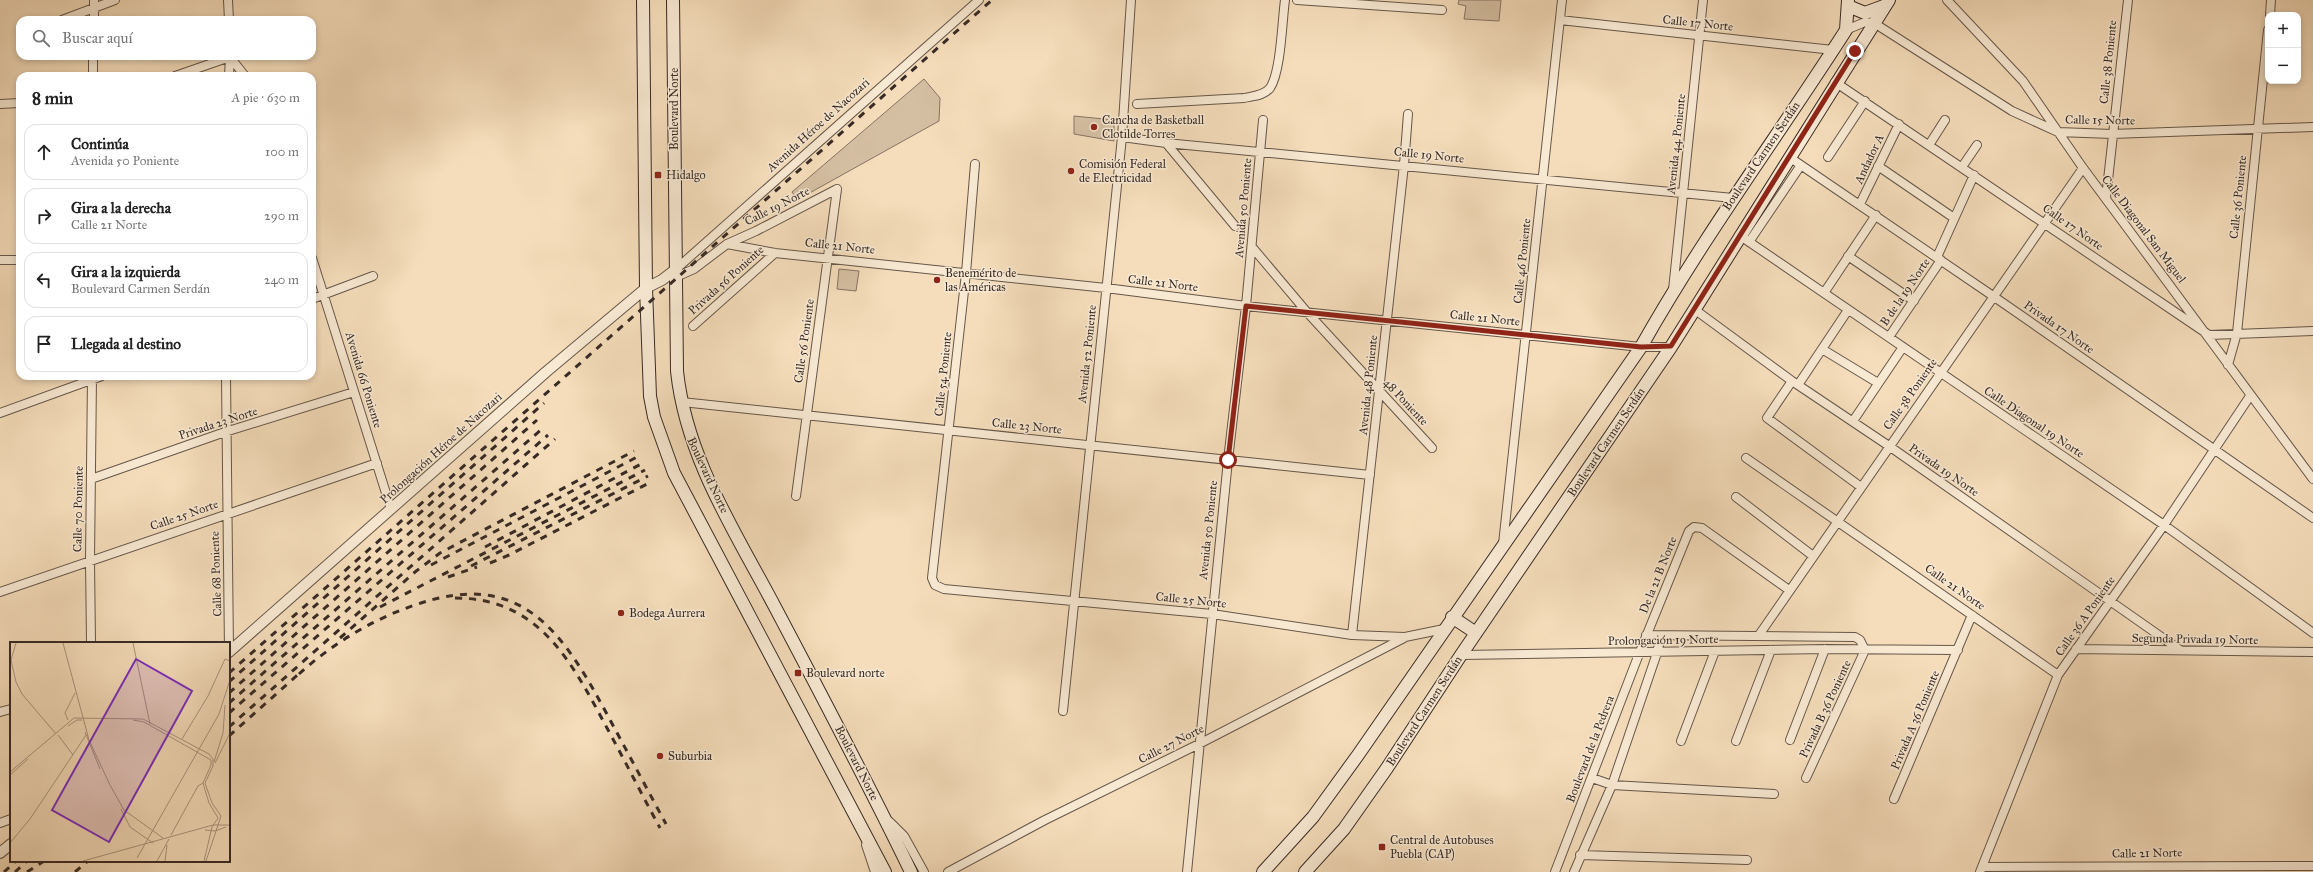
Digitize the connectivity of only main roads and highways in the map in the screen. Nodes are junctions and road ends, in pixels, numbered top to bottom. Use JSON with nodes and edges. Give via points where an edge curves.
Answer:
{"nodes":[{"id":1,"x":643,"y":0,"type":"edge"},
{"id":2,"x":673,"y":0,"type":"edge"},
{"id":3,"x":1848,"y":3,"type":"edge"},
{"id":4,"x":1887,"y":3,"type":"edge"},
{"id":5,"x":1452,"y":617,"type":"junction"},
{"id":6,"x":1476,"y":633,"type":"junction"},
{"id":7,"x":885,"y":872,"type":"edge"},
{"id":8,"x":911,"y":872,"type":"edge"},
{"id":9,"x":1263,"y":872,"type":"edge"},
{"id":10,"x":1305,"y":872,"type":"edge"}],
"edges":[{"from":1,"to":7,"type":"main road","name":"Boulevard Norte","via":[[646,288],[650,396],[656,423],[674,473]]},
{"from":2,"to":8,"type":"main road","name":"Boulevard Norte","via":[[677,371],[688,430],[713,489]]},
{"from":3,"to":4,"type":"main road","via":[[1865,13]]},
{"from":3,"to":5,"type":"main road","name":"Boulevard Carmen Serdán","via":[[1846,30],[1673,290],[1641,347]]},
{"from":4,"to":6,"type":"main road","name":"Boulevard Carmen Serdán","via":[[1789,157],[1744,239]]},
{"from":5,"to":6,"type":"main road"},
{"from":5,"to":9,"type":"main road","name":"Boulevard Carmen Serdán","via":[[1313,817]]},
{"from":6,"to":10,"type":"main road","name":"Boulevard Carmen Serdán","via":[[1387,768],[1344,828]]}]}
